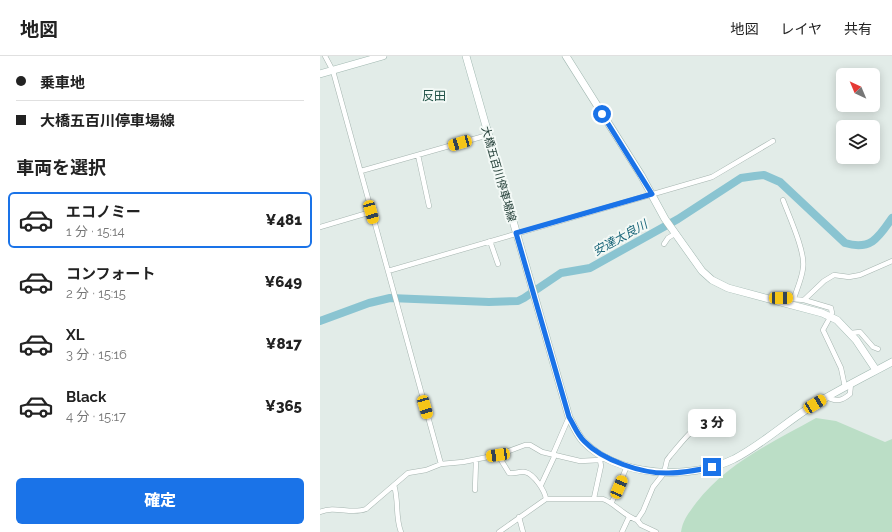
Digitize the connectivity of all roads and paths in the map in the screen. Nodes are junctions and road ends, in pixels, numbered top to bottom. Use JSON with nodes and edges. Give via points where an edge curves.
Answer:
{"nodes":[{"id":1,"x":325,"y":56,"type":"edge"},
{"id":2,"x":383,"y":56,"type":"edge"},
{"id":3,"x":466,"y":56,"type":"edge"},
{"id":4,"x":566,"y":56,"type":"edge"},
{"id":5,"x":333,"y":70,"type":"junction"},
{"id":6,"x":320,"y":74,"type":"edge"},
{"id":7,"x":488,"y":135,"type":"junction"},
{"id":8,"x":773,"y":141,"type":"dead end"},
{"id":9,"x":418,"y":155,"type":"junction"},
{"id":10,"x":361,"y":171,"type":"junction"},
{"id":11,"x":652,"y":194,"type":"junction"},
{"id":12,"x":782,"y":200,"type":"dead end"},
{"id":13,"x":429,"y":206,"type":"dead end"},
{"id":14,"x":371,"y":212,"type":"junction"},
{"id":15,"x":320,"y":227,"type":"edge"},
{"id":16,"x":674,"y":232,"type":"junction"},
{"id":17,"x":516,"y":233,"type":"junction"},
{"id":18,"x":490,"y":241,"type":"junction"},
{"id":19,"x":664,"y":244,"type":"dead end"},
{"id":20,"x":892,"y":261,"type":"edge"},
{"id":21,"x":498,"y":264,"type":"dead end"},
{"id":22,"x":388,"y":271,"type":"junction"},
{"id":23,"x":794,"y":298,"type":"junction"},
{"id":24,"x":804,"y":300,"type":"junction"},
{"id":25,"x":778,"y":302,"type":"junction"},
{"id":26,"x":832,"y":313,"type":"dead end"},
{"id":27,"x":828,"y":321,"type":"dead end"},
{"id":28,"x":851,"y":333,"type":"junction"},
{"id":29,"x":878,"y":349,"type":"dead end"},
{"id":30,"x":892,"y":362,"type":"edge"},
{"id":31,"x":876,"y":370,"type":"junction"},
{"id":32,"x":848,"y":385,"type":"junction"},
{"id":33,"x":569,"y":417,"type":"junction"},
{"id":34,"x":712,"y":420,"type":"dead end"},
{"id":35,"x":498,"y":455,"type":"junction"},
{"id":36,"x":554,"y":455,"type":"junction"},
{"id":37,"x":603,"y":459,"type":"junction"},
{"id":38,"x":476,"y":460,"type":"junction"},
{"id":39,"x":441,"y":464,"type":"junction"},
{"id":40,"x":628,"y":466,"type":"junction"},
{"id":41,"x":664,"y":473,"type":"junction"},
{"id":42,"x":394,"y":485,"type":"junction"},
{"id":43,"x":541,"y":485,"type":"junction"},
{"id":44,"x":475,"y":490,"type":"dead end"},
{"id":45,"x":594,"y":498,"type":"junction"},
{"id":46,"x":546,"y":499,"type":"junction"},
{"id":47,"x":612,"y":502,"type":"junction"},
{"id":48,"x":320,"y":512,"type":"edge"},
{"id":49,"x":519,"y":517,"type":"junction"},
{"id":50,"x":628,"y":517,"type":"junction"},
{"id":51,"x":637,"y":520,"type":"junction"},
{"id":52,"x":401,"y":532,"type":"edge"},
{"id":53,"x":499,"y":532,"type":"edge"},
{"id":54,"x":523,"y":532,"type":"edge"},
{"id":55,"x":622,"y":532,"type":"edge"},
{"id":56,"x":656,"y":532,"type":"edge"}],
"edges":[{"from":1,"to":5,"type":"street"},
{"from":2,"to":5,"type":"main road"},
{"from":3,"to":7,"type":"main road","name":"大橋五百川停車場線"},
{"from":4,"to":11,"type":"main road"},
{"from":5,"to":6,"type":"main road"},
{"from":5,"to":10,"type":"street"},
{"from":7,"to":9,"type":"street"},
{"from":7,"to":17,"type":"main road","name":"大橋五百川停車場線"},
{"from":8,"to":11,"type":"street","via":[[712,177]]},
{"from":9,"to":10,"type":"street"},
{"from":9,"to":13,"type":"street"},
{"from":10,"to":14,"type":"street"},
{"from":11,"to":16,"type":"main road"},
{"from":11,"to":17,"type":"street"},
{"from":12,"to":23,"type":"street","via":[[795,231],[804,268]]},
{"from":14,"to":15,"type":"street"},
{"from":14,"to":22,"type":"street"},
{"from":16,"to":19,"type":"street"},
{"from":16,"to":25,"type":"main road","via":[[696,264],[712,280],[728,288]]},
{"from":17,"to":18,"type":"street"},
{"from":17,"to":33,"type":"main road","name":"大橋五百川停車場線"},
{"from":18,"to":21,"type":"street"},
{"from":18,"to":22,"type":"street"},
{"from":20,"to":24,"type":"street","via":[[860,275],[834,275]]},
{"from":22,"to":39,"type":"street"},
{"from":23,"to":24,"type":"street"},
{"from":23,"to":25,"type":"street","via":[[781,298]]},
{"from":24,"to":26,"type":"street","via":[[831,308]]},
{"from":25,"to":28,"type":"main road","via":[[822,313],[837,320]]},
{"from":27,"to":32,"type":"street","via":[[823,330]]},
{"from":28,"to":29,"type":"street","via":[[860,332],[873,348]]},
{"from":28,"to":31,"type":"main road"},
{"from":30,"to":31,"type":"main road","name":"大橋五百川停車場線"},
{"from":31,"to":32,"type":"main road","name":"大橋五百川停車場線"},
{"from":32,"to":41,"type":"main road","name":"大橋五百川停車場線","via":[[725,463]]},
{"from":33,"to":36,"type":"street"},
{"from":33,"to":37,"type":"main road","name":"大橋五百川停車場線","via":[[584,441]]},
{"from":34,"to":41,"type":"street","via":[[693,429],[667,460]]},
{"from":35,"to":36,"type":"street","via":[[530,445]]},
{"from":35,"to":38,"type":"street"},
{"from":35,"to":43,"type":"street","via":[[510,472],[526,472]]},
{"from":36,"to":37,"type":"street","via":[[580,461]]},
{"from":36,"to":43,"type":"street"},
{"from":37,"to":40,"type":"main road","name":"大橋五百川停車場線"},
{"from":37,"to":45,"type":"street"},
{"from":38,"to":39,"type":"street"},
{"from":38,"to":44,"type":"street"},
{"from":39,"to":42,"type":"street","via":[[408,473]]},
{"from":40,"to":41,"type":"main road","name":"大橋五百川停車場線"},
{"from":40,"to":47,"type":"street"},
{"from":41,"to":51,"type":"street","via":[[653,487]]},
{"from":42,"to":48,"type":"street","via":[[366,509],[327,509]]},
{"from":42,"to":52,"type":"street","via":[[398,498],[397,517]]},
{"from":43,"to":46,"type":"street"},
{"from":45,"to":46,"type":"street"},
{"from":45,"to":47,"type":"street"},
{"from":46,"to":49,"type":"street"},
{"from":47,"to":50,"type":"street"},
{"from":49,"to":53,"type":"street"},
{"from":49,"to":54,"type":"street"},
{"from":50,"to":51,"type":"street"},
{"from":50,"to":55,"type":"street"},
{"from":51,"to":56,"type":"street","via":[[641,525]]}]}
